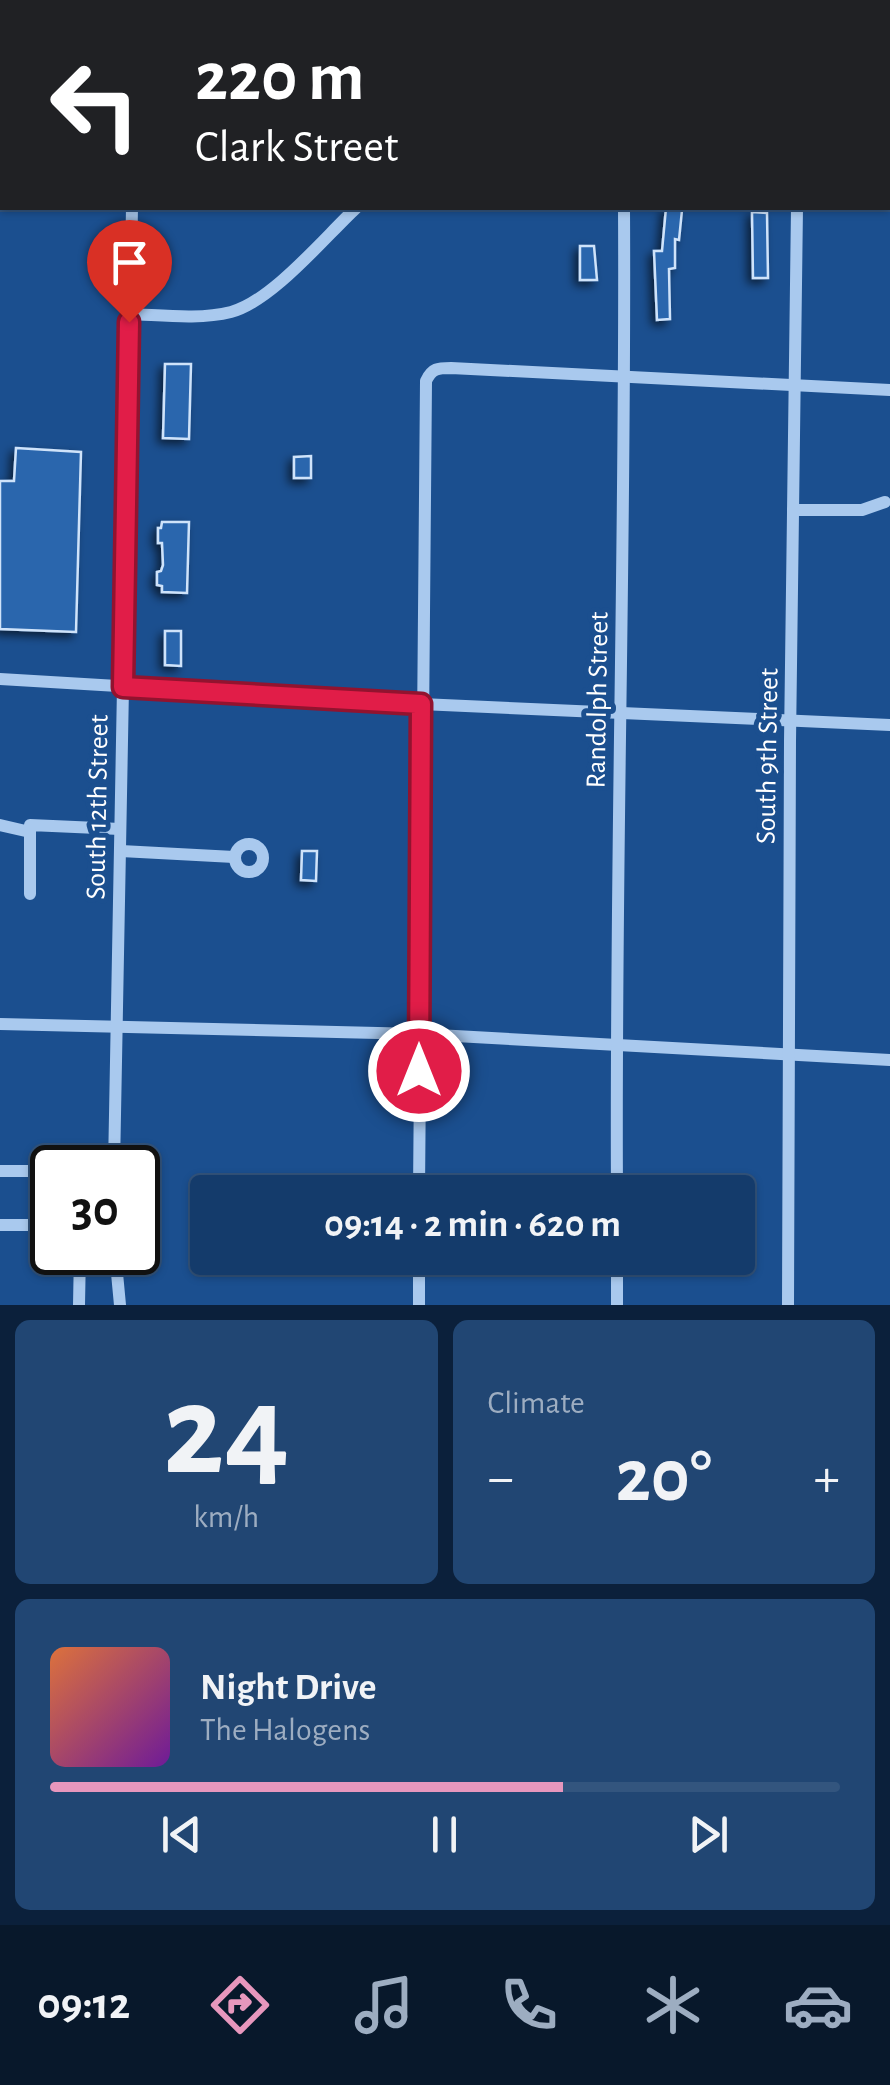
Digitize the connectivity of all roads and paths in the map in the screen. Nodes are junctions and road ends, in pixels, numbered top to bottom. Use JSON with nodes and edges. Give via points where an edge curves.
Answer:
{"nodes":[{"id":1,"x":132,"y":210,"type":"edge"},
{"id":2,"x":354,"y":210,"type":"edge"},
{"id":3,"x":624,"y":210,"type":"edge"},
{"id":4,"x":796,"y":210,"type":"edge"},
{"id":5,"x":129,"y":314,"type":"junction"},
{"id":6,"x":625,"y":375,"type":"junction"},
{"id":7,"x":795,"y":384,"type":"junction"},
{"id":8,"x":890,"y":390,"type":"edge"},
{"id":9,"x":884,"y":502,"type":"dead end"},
{"id":10,"x":793,"y":510,"type":"junction"},
{"id":11,"x":0,"y":679,"type":"edge"},
{"id":12,"x":123,"y":687,"type":"junction"},
{"id":13,"x":421,"y":704,"type":"junction"},
{"id":14,"x":621,"y":713,"type":"junction"},
{"id":15,"x":790,"y":721,"type":"junction"},
{"id":16,"x":890,"y":726,"type":"edge"},
{"id":17,"x":0,"y":825,"type":"edge"},
{"id":18,"x":120,"y":829,"type":"junction"},
{"id":19,"x":30,"y":832,"type":"junction"},
{"id":20,"x":120,"y":852,"type":"junction"},
{"id":21,"x":234,"y":857,"type":"dead end"},
{"id":22,"x":30,"y":894,"type":"dead end"},
{"id":23,"x":0,"y":1024,"type":"edge"},
{"id":24,"x":118,"y":1028,"type":"junction"},
{"id":25,"x":419,"y":1034,"type":"junction"},
{"id":26,"x":616,"y":1044,"type":"junction"},
{"id":27,"x":789,"y":1055,"type":"junction"},
{"id":28,"x":890,"y":1060,"type":"edge"},
{"id":29,"x":115,"y":1145,"type":"edge"},
{"id":30,"x":0,"y":1171,"type":"edge"},
{"id":31,"x":30,"y":1171,"type":"edge"},
{"id":32,"x":419,"y":1175,"type":"edge"},
{"id":33,"x":617,"y":1175,"type":"edge"},
{"id":34,"x":0,"y":1225,"type":"edge"},
{"id":35,"x":30,"y":1225,"type":"edge"},
{"id":36,"x":80,"y":1275,"type":"edge"},
{"id":37,"x":117,"y":1275,"type":"edge"},
{"id":38,"x":419,"y":1275,"type":"edge"},
{"id":39,"x":617,"y":1275,"type":"edge"},
{"id":40,"x":79,"y":1305,"type":"edge"},
{"id":41,"x":120,"y":1305,"type":"edge"},
{"id":42,"x":419,"y":1305,"type":"edge"},
{"id":43,"x":617,"y":1305,"type":"edge"},
{"id":44,"x":788,"y":1305,"type":"edge"}],
"edges":[{"from":1,"to":5,"type":"street","name":"South 12th Street"},
{"from":2,"to":5,"type":"street","via":[[265,295],[241,308],[212,315]]},
{"from":3,"to":6,"type":"street","name":"Randolph Street"},
{"from":4,"to":7,"type":"street","name":"South 9th Street"},
{"from":5,"to":12,"type":"street","name":"South 12th Street"},
{"from":6,"to":7,"type":"street"},
{"from":6,"to":13,"type":"street","via":[[430,372]]},
{"from":6,"to":14,"type":"street","name":"Randolph Street"},
{"from":7,"to":8,"type":"street"},
{"from":7,"to":10,"type":"street","name":"South 9th Street"},
{"from":9,"to":10,"type":"street","via":[[862,510]]},
{"from":10,"to":15,"type":"street","name":"South 9th Street"},
{"from":11,"to":12,"type":"street"},
{"from":12,"to":13,"type":"street"},
{"from":12,"to":18,"type":"street","name":"South 12th Street"},
{"from":13,"to":14,"type":"street"},
{"from":13,"to":25,"type":"street"},
{"from":14,"to":15,"type":"street"},
{"from":14,"to":26,"type":"street","name":"Randolph Street"},
{"from":15,"to":16,"type":"street"},
{"from":15,"to":27,"type":"street","name":"South 9th Street"},
{"from":17,"to":19,"type":"street"},
{"from":18,"to":19,"type":"street","via":[[30,825]]},
{"from":18,"to":20,"type":"street","name":"South 12th Street"},
{"from":19,"to":22,"type":"street"},
{"from":20,"to":21,"type":"street"},
{"from":20,"to":24,"type":"street","name":"South 12th Street"},
{"from":23,"to":24,"type":"street"},
{"from":24,"to":25,"type":"street"},
{"from":24,"to":29,"type":"street","name":"South 12th Street"},
{"from":25,"to":26,"type":"street"},
{"from":25,"to":32,"type":"street"},
{"from":26,"to":27,"type":"street"},
{"from":26,"to":33,"type":"street","name":"Randolph Street"},
{"from":27,"to":28,"type":"street"},
{"from":27,"to":44,"type":"street","name":"South 9th Street"},
{"from":30,"to":31,"type":"street"},
{"from":34,"to":35,"type":"street"},
{"from":36,"to":40,"type":"street"},
{"from":37,"to":41,"type":"street"},
{"from":38,"to":42,"type":"street"},
{"from":39,"to":43,"type":"street"}]}
